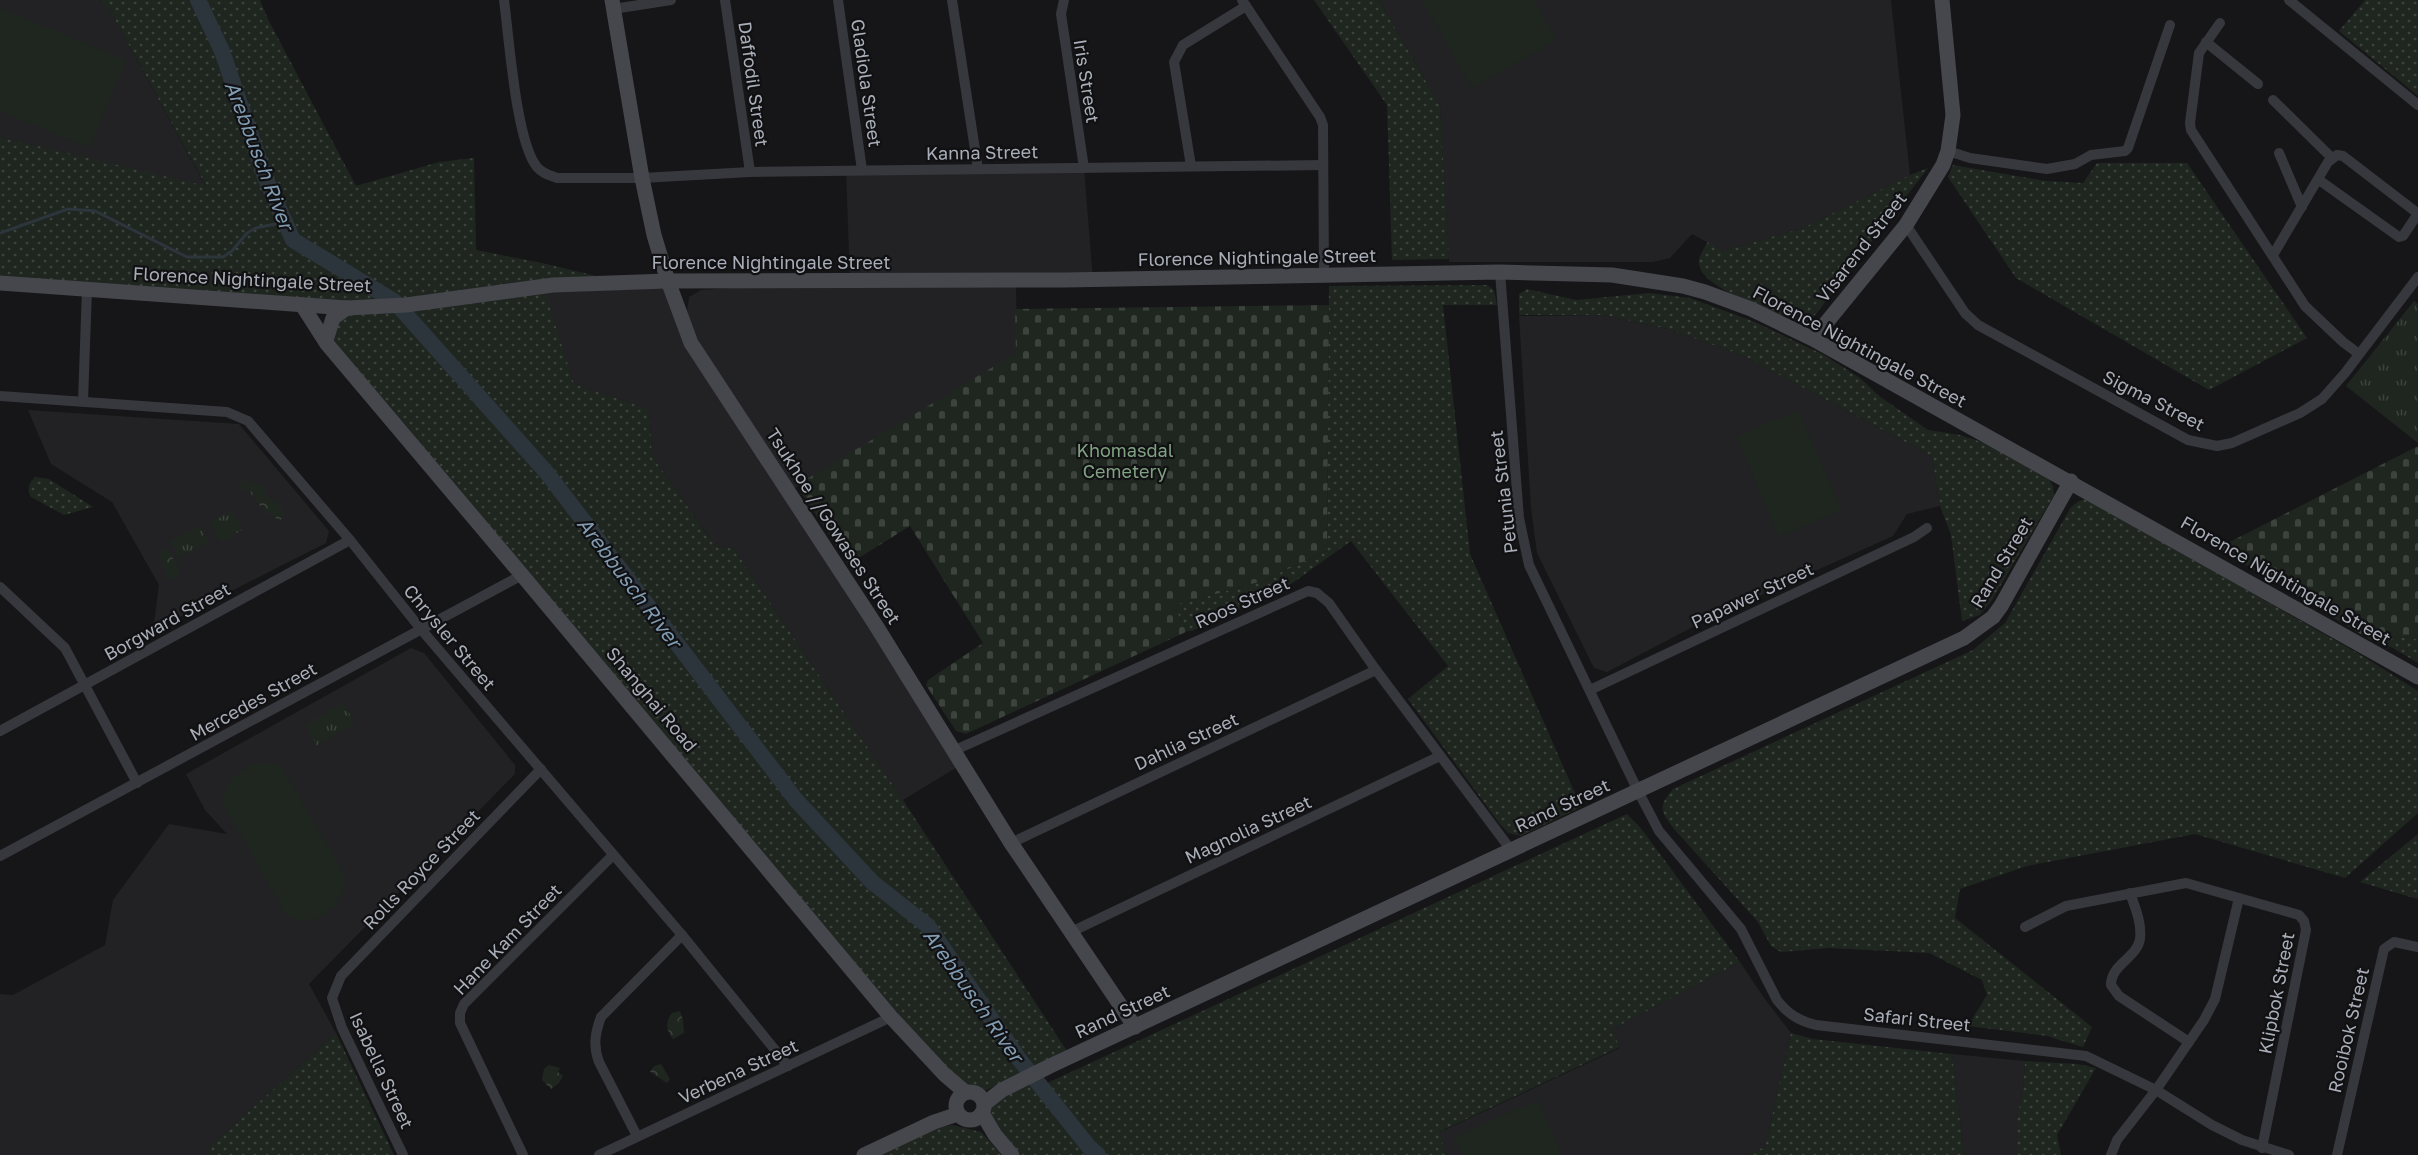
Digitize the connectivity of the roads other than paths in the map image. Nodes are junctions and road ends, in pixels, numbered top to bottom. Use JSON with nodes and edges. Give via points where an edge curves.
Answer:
{"nodes":[{"id":1,"x":504,"y":0,"type":"edge"},
{"id":2,"x":671,"y":0,"type":"edge"},
{"id":3,"x":725,"y":0,"type":"edge"},
{"id":4,"x":838,"y":0,"type":"edge"},
{"id":5,"x":952,"y":0,"type":"edge"},
{"id":6,"x":1064,"y":0,"type":"edge"},
{"id":7,"x":1942,"y":0,"type":"edge"},
{"id":8,"x":2291,"y":0,"type":"edge"},
{"id":9,"x":1244,"y":3,"type":"edge"},
{"id":10,"x":612,"y":4,"type":"edge"},
{"id":11,"x":2220,"y":23,"type":"dead end"},
{"id":12,"x":2170,"y":25,"type":"dead end"},
{"id":13,"x":2206,"y":42,"type":"junction"},
{"id":14,"x":2258,"y":84,"type":"dead end"},
{"id":15,"x":2273,"y":100,"type":"dead end"},
{"id":16,"x":2418,"y":105,"type":"edge"},
{"id":17,"x":1948,"y":151,"type":"junction"},
{"id":18,"x":2279,"y":153,"type":"dead end"},
{"id":19,"x":2332,"y":158,"type":"junction"},
{"id":20,"x":1323,"y":165,"type":"junction"},
{"id":21,"x":1191,"y":166,"type":"junction"},
{"id":22,"x":1084,"y":168,"type":"junction"},
{"id":23,"x":978,"y":169,"type":"junction"},
{"id":24,"x":862,"y":170,"type":"junction"},
{"id":25,"x":750,"y":172,"type":"junction"},
{"id":26,"x":642,"y":178,"type":"junction"},
{"id":27,"x":2319,"y":180,"type":"junction"},
{"id":28,"x":2302,"y":207,"type":"junction"},
{"id":29,"x":1906,"y":225,"type":"junction"},
{"id":30,"x":2273,"y":255,"type":"junction"},
{"id":31,"x":1500,"y":272,"type":"junction"},
{"id":32,"x":1324,"y":275,"type":"junction"},
{"id":33,"x":2418,"y":277,"type":"edge"},
{"id":34,"x":668,"y":281,"type":"junction"},
{"id":35,"x":0,"y":283,"type":"edge"},
{"id":36,"x":87,"y":289,"type":"junction"},
{"id":37,"x":306,"y":305,"type":"junction"},
{"id":38,"x":346,"y":308,"type":"junction"},
{"id":39,"x":1813,"y":339,"type":"junction"},
{"id":40,"x":330,"y":342,"type":"junction"},
{"id":41,"x":2359,"y":354,"type":"junction"},
{"id":42,"x":0,"y":396,"type":"edge"},
{"id":43,"x":83,"y":401,"type":"junction"},
{"id":44,"x":2071,"y":481,"type":"junction"},
{"id":45,"x":1927,"y":528,"type":"dead end"},
{"id":46,"x":350,"y":540,"type":"junction"},
{"id":47,"x":522,"y":574,"type":"junction"},
{"id":48,"x":0,"y":587,"type":"edge"},
{"id":49,"x":420,"y":628,"type":"junction"},
{"id":50,"x":1376,"y":670,"type":"junction"},
{"id":51,"x":2418,"y":677,"type":"edge"},
{"id":52,"x":85,"y":685,"type":"junction"},
{"id":53,"x":1590,"y":690,"type":"junction"},
{"id":54,"x":0,"y":731,"type":"edge"},
{"id":55,"x":953,"y":751,"type":"junction"},
{"id":56,"x":1440,"y":756,"type":"junction"},
{"id":57,"x":541,"y":769,"type":"junction"},
{"id":58,"x":137,"y":783,"type":"junction"},
{"id":59,"x":1638,"y":792,"type":"junction"},
{"id":60,"x":1011,"y":843,"type":"junction"},
{"id":61,"x":1511,"y":850,"type":"junction"},
{"id":62,"x":613,"y":855,"type":"junction"},
{"id":63,"x":0,"y":856,"type":"edge"},
{"id":64,"x":2130,"y":893,"type":"junction"},
{"id":65,"x":2239,"y":898,"type":"junction"},
{"id":66,"x":2025,"y":927,"type":"dead end"},
{"id":67,"x":1071,"y":932,"type":"junction"},
{"id":68,"x":682,"y":935,"type":"junction"},
{"id":69,"x":2418,"y":948,"type":"edge"},
{"id":70,"x":332,"y":998,"type":"joint"},
{"id":71,"x":891,"y":1017,"type":"junction"},
{"id":72,"x":1135,"y":1027,"type":"junction"},
{"id":73,"x":2189,"y":1042,"type":"junction"},
{"id":74,"x":788,"y":1066,"type":"junction"},
{"id":75,"x":2156,"y":1090,"type":"junction"},
{"id":76,"x":969,"y":1105,"type":"junction"},
{"id":77,"x":637,"y":1136,"type":"junction"},
{"id":78,"x":2262,"y":1148,"type":"junction"},
{"id":79,"x":403,"y":1155,"type":"edge"},
{"id":80,"x":524,"y":1155,"type":"edge"},
{"id":81,"x":599,"y":1155,"type":"edge"},
{"id":82,"x":864,"y":1155,"type":"edge"},
{"id":83,"x":1012,"y":1155,"type":"edge"},
{"id":84,"x":2111,"y":1155,"type":"edge"},
{"id":85,"x":2289,"y":1155,"type":"edge"},
{"id":86,"x":2337,"y":1155,"type":"edge"}],
"edges":[{"from":1,"to":26,"type":"street","name":"Kanna Street","via":[[523,141],[537,167],[557,178]]},
{"from":2,"to":10,"type":"street"},
{"from":3,"to":25,"type":"street","name":"Daffodil Street"},
{"from":4,"to":24,"type":"street","name":"Gladiola Street"},
{"from":5,"to":23,"type":"street"},
{"from":6,"to":22,"type":"street","name":"Iris Street","via":[[1061,14]]},
{"from":7,"to":17,"type":"street","name":"Visarend Street","via":[[1953,115]]},
{"from":8,"to":16,"type":"street"},
{"from":9,"to":20,"type":"street","via":[[1320,117]]},
{"from":9,"to":21,"type":"street","via":[[1183,45],[1174,62]]},
{"from":10,"to":26,"type":"street","name":"Tsukhoe //Gowases Street"},
{"from":11,"to":13,"type":"street"},
{"from":12,"to":17,"type":"street","via":[[2125,151],[2091,155],[2075,164],[2047,169]]},
{"from":13,"to":14,"type":"street"},
{"from":13,"to":30,"type":"street","via":[[2199,53],[2191,130]]},
{"from":15,"to":19,"type":"street"},
{"from":17,"to":29,"type":"street","name":"Visarend Street"},
{"from":18,"to":28,"type":"street"},
{"from":19,"to":27,"type":"street"},
{"from":19,"to":27,"type":"street","via":[[2343,156],[2416,212],[2415,221],[2399,237]]},
{"from":20,"to":21,"type":"street","name":"Kanna Street"},
{"from":20,"to":32,"type":"street"},
{"from":21,"to":22,"type":"street","name":"Kanna Street"},
{"from":22,"to":23,"type":"street","name":"Kanna Street"},
{"from":23,"to":24,"type":"street","name":"Kanna Street"},
{"from":24,"to":25,"type":"street","name":"Kanna Street"},
{"from":25,"to":26,"type":"street","name":"Kanna Street"},
{"from":26,"to":34,"type":"street","name":"Tsukhoe //Gowases Street"},
{"from":27,"to":28,"type":"street"},
{"from":28,"to":30,"type":"street"},
{"from":29,"to":39,"type":"street","name":"Visarend Street"},
{"from":29,"to":41,"type":"street","name":"Sigma Street","via":[[1965,313],[1978,325],[2194,442],[2217,446],[2232,443],[2300,413],[2331,390]]},
{"from":30,"to":41,"type":"street","via":[[2305,306]]},
{"from":31,"to":32,"type":"street","name":"Florence Nightingale Street"},
{"from":31,"to":39,"type":"street","name":"Florence Nightingale Street","via":[[1612,275],[1683,286],[1751,309]]},
{"from":31,"to":53,"type":"street","name":"Petunia Street","via":[[1517,502],[1525,552]]},
{"from":32,"to":34,"type":"street","name":"Florence Nightingale Street"},
{"from":33,"to":41,"type":"street","name":"Sigma Street"},
{"from":34,"to":38,"type":"street","name":"Florence Nightingale Street","via":[[553,285],[406,305]]},
{"from":34,"to":55,"type":"street","name":"Tsukhoe //Gowases Street","via":[[688,336],[705,367],[783,481]]},
{"from":35,"to":36,"type":"street","name":"Florence Nightingale Street"},
{"from":36,"to":37,"type":"street","name":"Florence Nightingale Street"},
{"from":36,"to":43,"type":"street"},
{"from":37,"to":38,"type":"street","name":"Florence Nightingale Street"},
{"from":37,"to":40,"type":"street","name":"Shanghai Road","via":[[327,344]]},
{"from":38,"to":40,"type":"street","via":[[333,318]]},
{"from":39,"to":44,"type":"street","name":"Florence Nightingale Street"},
{"from":40,"to":47,"type":"street","name":"Shanghai Road"},
{"from":42,"to":43,"type":"street","name":"Chrysler Street"},
{"from":43,"to":46,"type":"street","name":"Chrysler Street","via":[[241,416],[257,429]]},
{"from":44,"to":51,"type":"street","name":"Florence Nightingale Street"},
{"from":44,"to":59,"type":"street","name":"Rand Street","via":[[2001,606],[1979,629]]},
{"from":45,"to":53,"type":"street","name":"Papawer Street"},
{"from":46,"to":49,"type":"street","name":"Chrysler Street"},
{"from":46,"to":52,"type":"street","name":"Borgward Street"},
{"from":47,"to":49,"type":"street","name":"Mercedes Street"},
{"from":47,"to":71,"type":"street","name":"Shanghai Road"},
{"from":48,"to":52,"type":"street","via":[[63,645]]},
{"from":49,"to":57,"type":"street","name":"Chrysler Street"},
{"from":49,"to":58,"type":"street","name":"Mercedes Street"},
{"from":50,"to":55,"type":"street","name":"Roos Street","via":[[1329,603],[1308,591]]},
{"from":50,"to":56,"type":"street","name":"Roos Street"},
{"from":50,"to":60,"type":"street","name":"Dahlia Street"},
{"from":52,"to":54,"type":"street","name":"Borgward Street"},
{"from":52,"to":58,"type":"street"},
{"from":53,"to":59,"type":"street","name":"Petunia Street"},
{"from":55,"to":60,"type":"street","name":"Tsukhoe //Gowases Street"},
{"from":56,"to":61,"type":"street","name":"Roos Street"},
{"from":56,"to":67,"type":"street","name":"Magnolia Street"},
{"from":57,"to":62,"type":"street","name":"Chrysler Street"},
{"from":57,"to":70,"type":"street","name":"Rolls Royce Street","via":[[341,976]]},
{"from":58,"to":63,"type":"street","name":"Mercedes Street"},
{"from":59,"to":61,"type":"street","name":"Rand Street"},
{"from":59,"to":75,"type":"street","name":"Safari Street","via":[[1659,831],[1741,929],[1777,1000],[1794,1017],[1816,1025],[2076,1053],[2097,1059]]},
{"from":60,"to":67,"type":"street","name":"Tsukhoe //Gowases Street"},
{"from":61,"to":72,"type":"street","name":"Rand Street"},
{"from":62,"to":68,"type":"street","name":"Chrysler Street"},
{"from":62,"to":80,"type":"street","name":"Hane Kam Street","via":[[464,1004],[460,1013],[460,1023]]},
{"from":64,"to":65,"type":"street","name":"Klipbok Street","via":[[2186,883]]},
{"from":64,"to":66,"type":"street","name":"Klipbok Street","via":[[2066,906]]},
{"from":64,"to":73,"type":"street","via":[[2140,940],[2114,972],[2111,985],[2119,996]]},
{"from":65,"to":73,"type":"street","via":[[2215,999]]},
{"from":65,"to":78,"type":"street","name":"Klipbok Street","via":[[2295,913],[2306,925]]},
{"from":67,"to":72,"type":"street","name":"Tsukhoe //Gowases Street"},
{"from":68,"to":74,"type":"street","name":"Chrysler Street"},
{"from":68,"to":77,"type":"street","via":[[601,1017],[597,1027],[595,1051],[599,1062]]},
{"from":69,"to":86,"type":"street","name":"Rooibok Street","via":[[2394,942],[2384,949]]},
{"from":70,"to":79,"type":"street","name":"Isabella Street","via":[[342,1028]]},
{"from":71,"to":74,"type":"street","name":"Verbena Street"},
{"from":71,"to":76,"type":"street","name":"Shanghai Road"},
{"from":72,"to":76,"type":"street","name":"Rand Street"},
{"from":73,"to":75,"type":"street"},
{"from":74,"to":77,"type":"street","name":"Verbena Street"},
{"from":75,"to":78,"type":"street","name":"Safari Street","via":[[2223,1131]]},
{"from":75,"to":84,"type":"street","via":[[2117,1140]]},
{"from":76,"to":82,"type":"street","name":"Rand Street"},
{"from":76,"to":83,"type":"street","name":"Shanghai Road"},
{"from":77,"to":81,"type":"street","name":"Verbena Street"},
{"from":78,"to":85,"type":"street","name":"Safari Street"}]}
